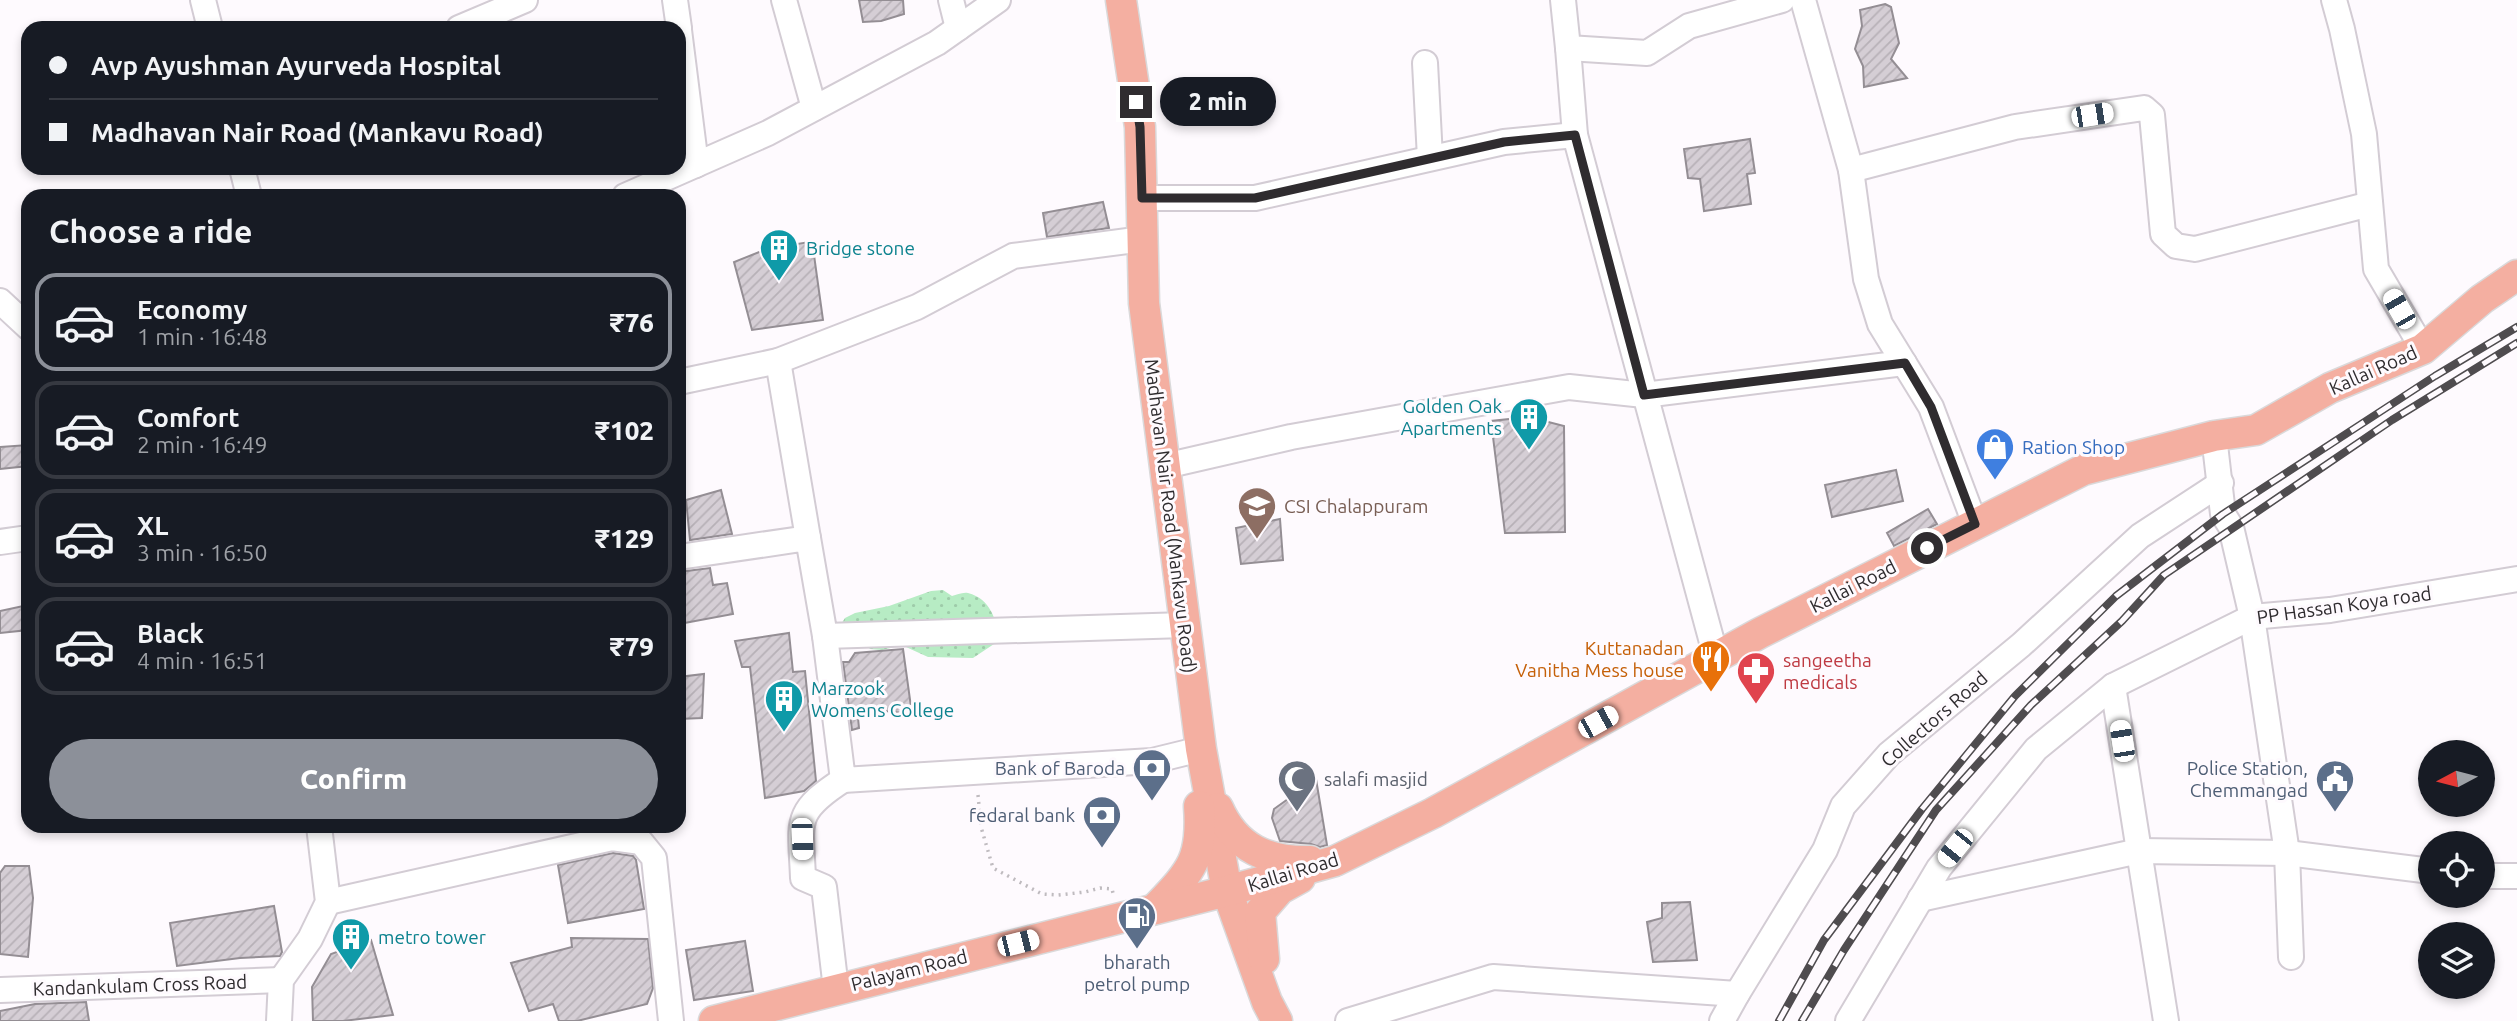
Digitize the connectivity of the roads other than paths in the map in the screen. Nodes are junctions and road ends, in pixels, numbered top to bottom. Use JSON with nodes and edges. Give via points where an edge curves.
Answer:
{"nodes":[{"id":1,"x":203,"y":0,"type":"edge"},
{"id":2,"x":525,"y":0,"type":"edge"},
{"id":3,"x":675,"y":0,"type":"edge"},
{"id":4,"x":784,"y":0,"type":"edge"},
{"id":5,"x":951,"y":0,"type":"edge"},
{"id":6,"x":998,"y":0,"type":"edge"},
{"id":7,"x":1121,"y":0,"type":"edge"},
{"id":8,"x":1563,"y":0,"type":"edge"},
{"id":9,"x":1782,"y":0,"type":"edge"},
{"id":10,"x":1803,"y":0,"type":"edge"},
{"id":11,"x":2334,"y":0,"type":"edge"},
{"id":12,"x":2352,"y":0,"type":"edge"},
{"id":13,"x":208,"y":21,"type":"edge"},
{"id":14,"x":476,"y":21,"type":"edge"},
{"id":15,"x":678,"y":21,"type":"edge"},
{"id":16,"x":958,"y":28,"type":"junction"},
{"id":17,"x":2345,"y":42,"type":"junction"},
{"id":18,"x":1568,"y":48,"type":"junction"},
{"id":19,"x":1425,"y":63,"type":"dead end"},
{"id":20,"x":686,"y":85,"type":"edge"},
{"id":21,"x":814,"y":108,"type":"junction"},
{"id":22,"x":1575,"y":135,"type":"junction"},
{"id":23,"x":1430,"y":158,"type":"junction"},
{"id":24,"x":696,"y":165,"type":"junction"},
{"id":25,"x":686,"y":169,"type":"edge"},
{"id":26,"x":1851,"y":170,"type":"junction"},
{"id":27,"x":673,"y":175,"type":"edge"},
{"id":28,"x":641,"y":189,"type":"edge"},
{"id":29,"x":1142,"y":198,"type":"junction"},
{"id":30,"x":2370,"y":204,"type":"junction"},
{"id":31,"x":1143,"y":239,"type":"junction"},
{"id":32,"x":2517,"y":275,"type":"edge"},
{"id":33,"x":0,"y":301,"type":"edge"},
{"id":34,"x":21,"y":320,"type":"edge"},
{"id":35,"x":2423,"y":349,"type":"junction"},
{"id":36,"x":778,"y":361,"type":"junction"},
{"id":37,"x":1905,"y":363,"type":"junction"},
{"id":38,"x":686,"y":381,"type":"edge"},
{"id":39,"x":1644,"y":395,"type":"junction"},
{"id":40,"x":2214,"y":436,"type":"junction"},
{"id":41,"x":1165,"y":466,"type":"junction"},
{"id":42,"x":2221,"y":484,"type":"junction"},
{"id":43,"x":1975,"y":524,"type":"junction"},
{"id":44,"x":808,"y":538,"type":"junction"},
{"id":45,"x":21,"y":539,"type":"edge"},
{"id":46,"x":0,"y":542,"type":"edge"},
{"id":47,"x":686,"y":556,"type":"edge"},
{"id":48,"x":2517,"y":579,"type":"edge"},
{"id":49,"x":2252,"y":617,"type":"junction"},
{"id":50,"x":1185,"y":625,"type":"junction"},
{"id":51,"x":825,"y":636,"type":"junction"},
{"id":52,"x":1716,"y":657,"type":"junction"},
{"id":53,"x":2113,"y":686,"type":"junction"},
{"id":54,"x":1201,"y":749,"type":"junction"},
{"id":55,"x":843,"y":780,"type":"junction"},
{"id":56,"x":1209,"y":785,"type":"junction"},
{"id":57,"x":319,"y":833,"type":"edge"},
{"id":58,"x":2139,"y":851,"type":"junction"},
{"id":59,"x":2287,"y":853,"type":"junction"},
{"id":60,"x":1335,"y":861,"type":"junction"},
{"id":61,"x":2418,"y":869,"type":"edge"},
{"id":62,"x":2495,"y":876,"type":"edge"},
{"id":63,"x":2517,"y":876,"type":"edge"},
{"id":64,"x":1227,"y":891,"type":"junction"},
{"id":65,"x":1920,"y":899,"type":"junction"},
{"id":66,"x":328,"y":902,"type":"junction"},
{"id":67,"x":1155,"y":909,"type":"junction"},
{"id":68,"x":2291,"y":957,"type":"dead end"},
{"id":69,"x":281,"y":980,"type":"junction"},
{"id":70,"x":836,"y":989,"type":"junction"},
{"id":71,"x":0,"y":990,"type":"edge"},
{"id":72,"x":1737,"y":993,"type":"junction"},
{"id":73,"x":1272,"y":1009,"type":"edge"},
{"id":74,"x":780,"y":1012,"type":"edge"},
{"id":75,"x":279,"y":1021,"type":"edge"},
{"id":76,"x":671,"y":1021,"type":"edge"},
{"id":77,"x":714,"y":1021,"type":"edge"},
{"id":78,"x":1348,"y":1021,"type":"edge"},
{"id":79,"x":1723,"y":1021,"type":"edge"},
{"id":80,"x":1848,"y":1021,"type":"edge"},
{"id":81,"x":2166,"y":1021,"type":"edge"}],
"edges":[{"from":1,"to":13,"type":"street"},
{"from":2,"to":14,"type":"street"},
{"from":3,"to":15,"type":"street"},
{"from":4,"to":21,"type":"street"},
{"from":5,"to":16,"type":"street"},
{"from":6,"to":16,"type":"street"},
{"from":7,"to":29,"type":"main road","name":"Madhavan Nair Road (Mankavu Road)","via":[[1140,127]]},
{"from":8,"to":18,"type":"street"},
{"from":9,"to":18,"type":"street","via":[[1689,26],[1647,53]]},
{"from":10,"to":26,"type":"street"},
{"from":11,"to":17,"type":"street"},
{"from":12,"to":17,"type":"street"},
{"from":16,"to":21,"type":"street"},
{"from":17,"to":30,"type":"street","via":[[2364,134]]},
{"from":18,"to":22,"type":"street"},
{"from":19,"to":23,"type":"street"},
{"from":20,"to":24,"type":"street"},
{"from":21,"to":24,"type":"street"},
{"from":22,"to":23,"type":"street","via":[[1504,142]]},
{"from":22,"to":39,"type":"street"},
{"from":23,"to":29,"type":"street","via":[[1255,198]]},
{"from":24,"to":25,"type":"street"},
{"from":26,"to":30,"type":"street","via":[[2015,127],[2144,108],[2152,115],[2163,234],[2176,246],[2195,249]]},
{"from":26,"to":37,"type":"street","via":[[1866,279],[1880,324]]},
{"from":27,"to":28,"type":"street"},
{"from":29,"to":31,"type":"main road","name":"Madhavan Nair Road (Mankavu Road)"},
{"from":30,"to":35,"type":"street","via":[[2376,269]]},
{"from":31,"to":36,"type":"street","via":[[1013,256],[917,307]]},
{"from":31,"to":41,"type":"main road","name":"Madhavan Nair Road (Mankavu Road)","via":[[1144,303]]},
{"from":32,"to":35,"type":"main road","name":"Kallai Road"},
{"from":33,"to":34,"type":"street"},
{"from":35,"to":40,"type":"main road","name":"Kallai Road","via":[[2330,388],[2256,430]]},
{"from":36,"to":38,"type":"street"},
{"from":36,"to":44,"type":"street"},
{"from":37,"to":39,"type":"street"},
{"from":37,"to":43,"type":"street","via":[[1931,407]]},
{"from":39,"to":41,"type":"street","via":[[1569,387],[1291,437]]},
{"from":39,"to":52,"type":"street"},
{"from":40,"to":42,"type":"street"},
{"from":40,"to":43,"type":"main road","name":"Kallai Road","via":[[2083,470]]},
{"from":41,"to":50,"type":"main road","name":"Madhavan Nair Road (Mankavu Road)"},
{"from":42,"to":49,"type":"street","via":[[2223,514],[2231,527]]},
{"from":42,"to":72,"type":"street","name":"Collectors Road","via":[[2140,536],[2021,645],[1889,754],[1843,806],[1825,850]]},
{"from":43,"to":52,"type":"main road","name":"Kallai Road"},
{"from":44,"to":47,"type":"street"},
{"from":44,"to":51,"type":"street"},
{"from":45,"to":46,"type":"street"},
{"from":48,"to":49,"type":"street","name":"PP Hassan Koya road","via":[[2330,610]]},
{"from":49,"to":53,"type":"street","name":"PP Hassan Koya road"},
{"from":49,"to":59,"type":"street"},
{"from":50,"to":51,"type":"street"},
{"from":50,"to":54,"type":"main road","name":"Madhavan Nair Road (Mankavu Road)"},
{"from":51,"to":55,"type":"street"},
{"from":52,"to":60,"type":"main road","name":"Kallai Road","via":[[1433,813]]},
{"from":53,"to":58,"type":"street"},
{"from":53,"to":65,"type":"street","name":"PP Hassan Koya road","via":[[2036,749],[1939,868]]},
{"from":54,"to":55,"type":"street","via":[[1152,761]]},
{"from":54,"to":56,"type":"main road","name":"Madhavan Nair Road (Mankavu Road)"},
{"from":54,"to":67,"type":"main road","via":[[1197,856],[1187,875]]},
{"from":55,"to":70,"type":"street","via":[[816,797],[801,820],[803,878],[824,887]]},
{"from":56,"to":60,"type":"main road","via":[[1227,827],[1243,844],[1267,858],[1288,862]]},
{"from":56,"to":64,"type":"main road","name":"Madhavan Nair Road (Mankavu Road)"},
{"from":57,"to":66,"type":"street"},
{"from":58,"to":59,"type":"street"},
{"from":58,"to":65,"type":"street"},
{"from":58,"to":81,"type":"street"},
{"from":59,"to":61,"type":"street"},
{"from":59,"to":68,"type":"street"},
{"from":60,"to":64,"type":"main road","name":"Kallai Road"},
{"from":60,"to":73,"type":"main road","via":[[1280,888],[1260,912]]},
{"from":62,"to":63,"type":"street"},
{"from":64,"to":67,"type":"main road","name":"Palayam Road"},
{"from":64,"to":73,"type":"main road","name":"Madhavan Nair Road (Mankavu Road)"},
{"from":65,"to":80,"type":"street","name":"PP Hassan Koya road"},
{"from":66,"to":69,"type":"street","via":[[310,939]]},
{"from":66,"to":76,"type":"street","via":[[612,838],[642,842],[654,858]]},
{"from":67,"to":70,"type":"main road","name":"Palayam Road"},
{"from":69,"to":71,"type":"street","name":"Kandankulam Cross Road"},
{"from":69,"to":75,"type":"street"},
{"from":70,"to":74,"type":"main road","name":"Palayam Road"},
{"from":72,"to":78,"type":"street","via":[[1493,977]]},
{"from":72,"to":79,"type":"street","name":"Collectors Road"},
{"from":74,"to":77,"type":"main road","name":"Palayam Road"}]}
